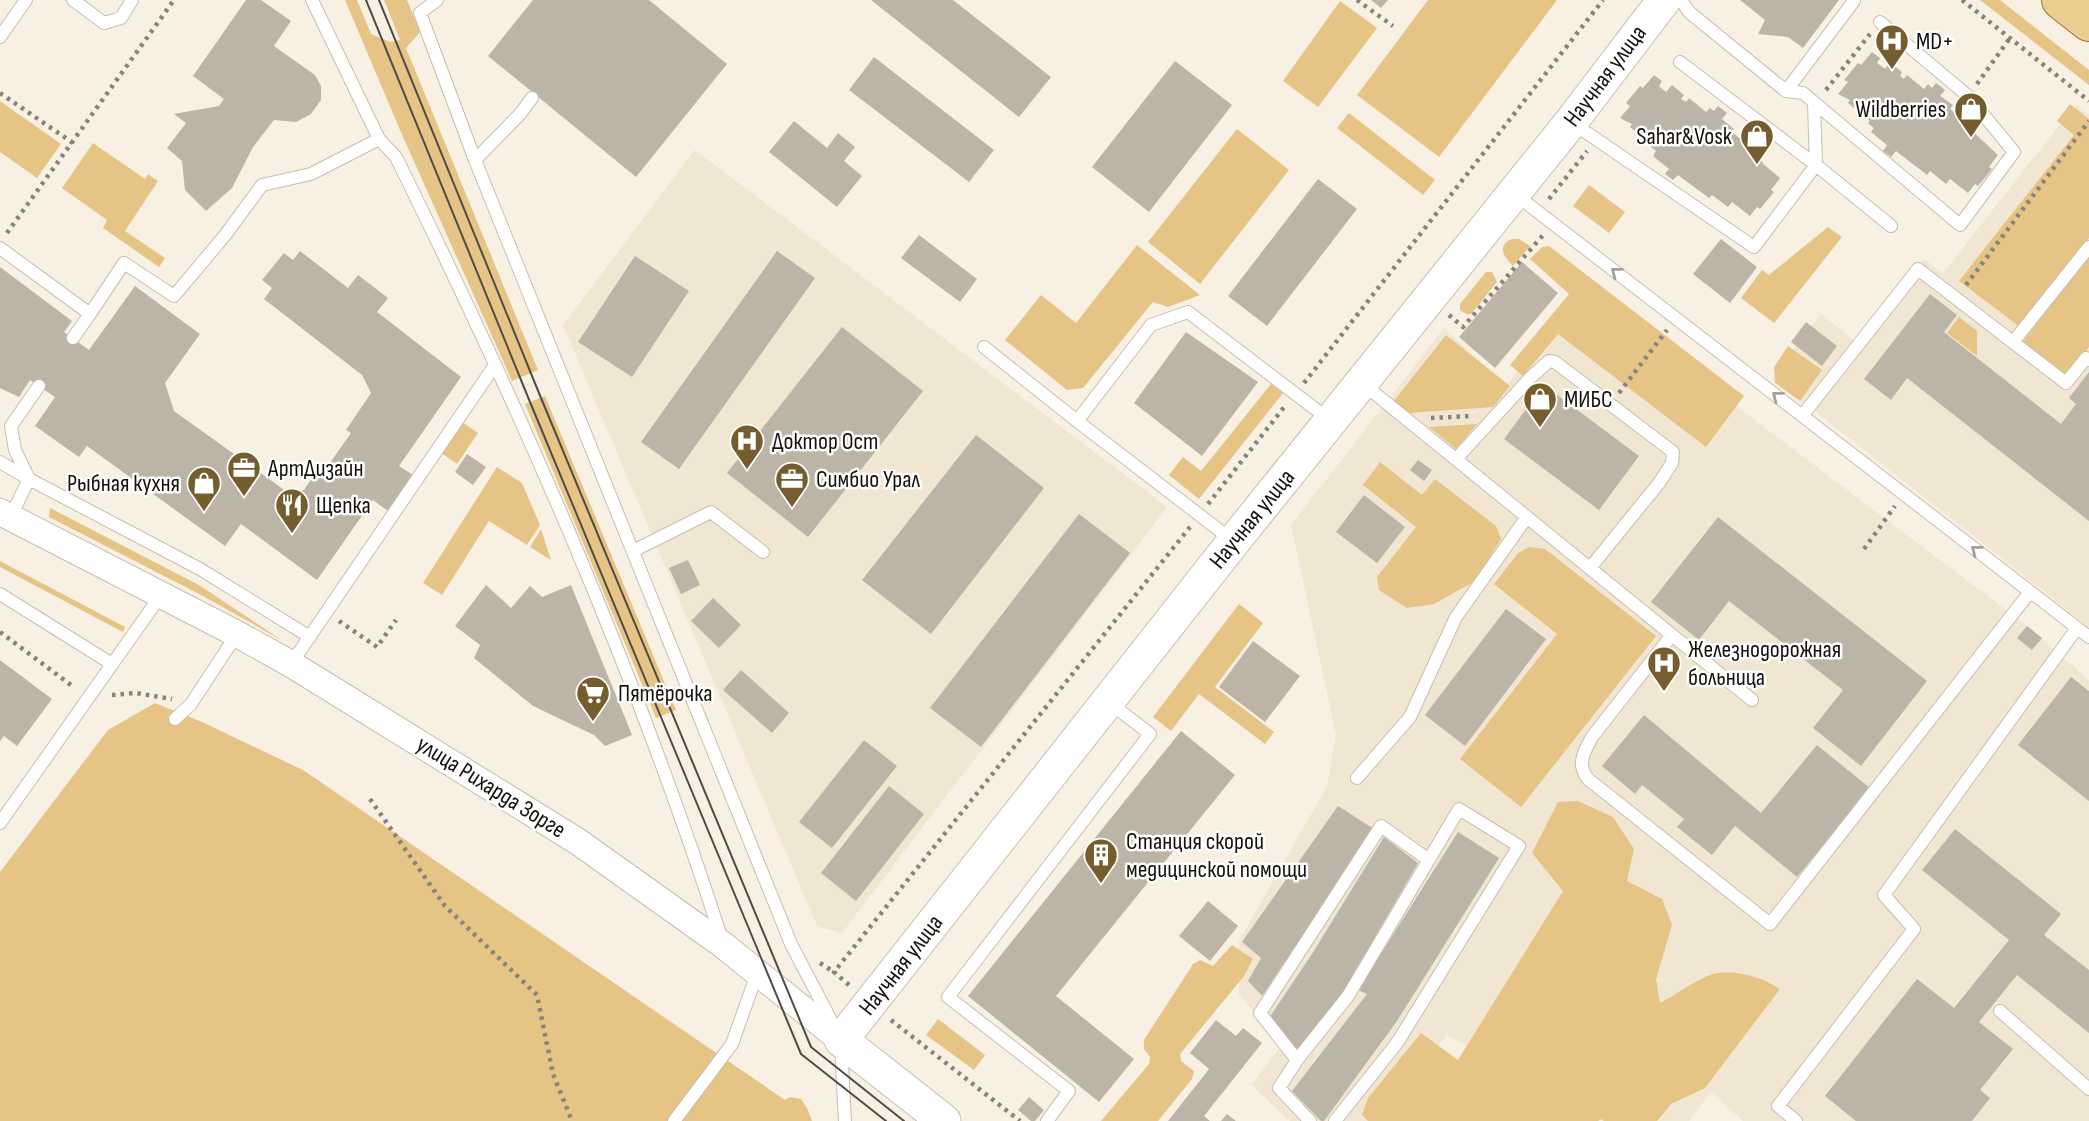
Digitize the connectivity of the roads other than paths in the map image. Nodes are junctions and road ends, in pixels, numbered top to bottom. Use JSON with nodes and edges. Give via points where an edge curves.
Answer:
{"nodes":[{"id":1,"x":26,"y":0,"type":"edge"},
{"id":2,"x":73,"y":0,"type":"edge"},
{"id":3,"x":132,"y":0,"type":"edge"},
{"id":4,"x":312,"y":0,"type":"edge"},
{"id":5,"x":437,"y":0,"type":"edge"},
{"id":6,"x":1664,"y":0,"type":"edge"},
{"id":7,"x":1681,"y":0,"type":"edge"},
{"id":8,"x":2061,"y":0,"type":"edge"},
{"id":9,"x":1854,"y":1,"type":"edge"},
{"id":10,"x":1880,"y":22,"type":"road end"},
{"id":11,"x":2089,"y":22,"type":"edge"},
{"id":12,"x":0,"y":37,"type":"edge"},
{"id":13,"x":1680,"y":62,"type":"dead end"},
{"id":14,"x":1786,"y":90,"type":"junction"},
{"id":15,"x":532,"y":98,"type":"dead end"},
{"id":16,"x":1814,"y":104,"type":"junction"},
{"id":17,"x":1571,"y":122,"type":"junction"},
{"id":18,"x":379,"y":139,"type":"junction"},
{"id":19,"x":475,"y":160,"type":"junction"},
{"id":20,"x":1816,"y":165,"type":"junction"},
{"id":21,"x":1513,"y":193,"type":"junction"},
{"id":22,"x":1891,"y":226,"type":"dead end"},
{"id":23,"x":2089,"y":247,"type":"edge"},
{"id":24,"x":0,"y":248,"type":"edge"},
{"id":25,"x":90,"y":314,"type":"junction"},
{"id":26,"x":73,"y":338,"type":"dead end"},
{"id":27,"x":2013,"y":342,"type":"junction"},
{"id":28,"x":984,"y":347,"type":"dead end"},
{"id":29,"x":2089,"y":360,"type":"edge"},
{"id":30,"x":495,"y":365,"type":"junction"},
{"id":31,"x":1362,"y":383,"type":"junction"},
{"id":32,"x":40,"y":386,"type":"dead end"},
{"id":33,"x":1802,"y":416,"type":"junction"},
{"id":34,"x":1077,"y":421,"type":"junction"},
{"id":35,"x":1331,"y":421,"type":"junction"},
{"id":36,"x":1456,"y":459,"type":"junction"},
{"id":37,"x":0,"y":462,"type":"edge"},
{"id":38,"x":29,"y":480,"type":"junction"},
{"id":39,"x":5,"y":515,"type":"edge"},
{"id":40,"x":1527,"y":517,"type":"junction"},
{"id":41,"x":1234,"y":541,"type":"junction"},
{"id":42,"x":633,"y":551,"type":"junction"},
{"id":43,"x":764,"y":552,"type":"dead end"},
{"id":44,"x":1590,"y":568,"type":"junction"},
{"id":45,"x":2030,"y":592,"type":"junction"},
{"id":46,"x":0,"y":594,"type":"edge"},
{"id":47,"x":161,"y":595,"type":"junction"},
{"id":48,"x":2077,"y":628,"type":"junction"},
{"id":49,"x":237,"y":634,"type":"junction"},
{"id":50,"x":1672,"y":635,"type":"junction"},
{"id":51,"x":310,"y":637,"type":"junction"},
{"id":52,"x":2089,"y":637,"type":"edge"},
{"id":53,"x":112,"y":664,"type":"junction"},
{"id":54,"x":291,"y":664,"type":"junction"},
{"id":55,"x":1752,"y":700,"type":"dead end"},
{"id":56,"x":1109,"y":702,"type":"junction"},
{"id":57,"x":175,"y":719,"type":"dead end"},
{"id":58,"x":1357,"y":778,"type":"dead end"},
{"id":59,"x":0,"y":823,"type":"edge"},
{"id":60,"x":1429,"y":860,"type":"junction"},
{"id":61,"x":723,"y":945,"type":"junction"},
{"id":62,"x":758,"y":971,"type":"junction"},
{"id":63,"x":2000,"y":1011,"type":"dead end"},
{"id":64,"x":841,"y":1040,"type":"junction"},
{"id":65,"x":1297,"y":1060,"type":"junction"},
{"id":66,"x":2089,"y":1089,"type":"edge"},
{"id":67,"x":674,"y":1121,"type":"edge"},
{"id":68,"x":845,"y":1121,"type":"edge"},
{"id":69,"x":944,"y":1121,"type":"edge"},
{"id":70,"x":1046,"y":1121,"type":"edge"},
{"id":71,"x":1310,"y":1121,"type":"edge"},
{"id":72,"x":1335,"y":1121,"type":"edge"},
{"id":73,"x":1796,"y":1121,"type":"edge"}],
"edges":[{"from":1,"to":12,"type":"lane"},
{"from":2,"to":3,"type":"lane","via":[[104,23],[121,18]]},
{"from":4,"to":18,"type":"lane"},
{"from":5,"to":19,"type":"lane","via":[[421,13]]},
{"from":6,"to":17,"type":"street","name":"Научная улица"},
{"from":7,"to":14,"type":"lane","via":[[1689,12]]},
{"from":8,"to":11,"type":"main road"},
{"from":9,"to":14,"type":"lane"},
{"from":10,"to":16,"type":"lane","via":[[1968,96],[2014,152],[1960,225]]},
{"from":13,"to":20,"type":"lane"},
{"from":14,"to":16,"type":"lane","via":[[1803,93]]},
{"from":15,"to":19,"type":"lane"},
{"from":16,"to":20,"type":"lane"},
{"from":17,"to":20,"type":"lane","via":[[1754,247]]},
{"from":17,"to":21,"type":"street","name":"Научная улица"},
{"from":18,"to":25,"type":"lane","via":[[311,174],[262,185],[174,296],[124,263]]},
{"from":18,"to":30,"type":"lane","via":[[396,157]]},
{"from":19,"to":42,"type":"lane"},
{"from":20,"to":22,"type":"lane"},
{"from":21,"to":31,"type":"street","name":"Научная улица"},
{"from":33,"to":21,"type":"lane","one_way":true},
{"from":23,"to":27,"type":"lane"},
{"from":24,"to":25,"type":"lane"},
{"from":25,"to":26,"type":"lane"},
{"from":27,"to":29,"type":"lane","via":[[2066,383],[2086,358]]},
{"from":27,"to":33,"type":"lane","via":[[1918,270]]},
{"from":28,"to":34,"type":"lane"},
{"from":30,"to":51,"type":"lane"},
{"from":30,"to":61,"type":"lane","via":[[626,666]]},
{"from":31,"to":35,"type":"street","name":"Научная улица"},
{"from":31,"to":36,"type":"lane"},
{"from":32,"to":38,"type":"lane","via":[[11,426],[15,450]]},
{"from":45,"to":33,"type":"lane","one_way":true},
{"from":34,"to":35,"type":"lane","via":[[1151,325],[1188,312]]},
{"from":34,"to":41,"type":"lane"},
{"from":35,"to":41,"type":"street","name":"Научная улица"},
{"from":36,"to":40,"type":"lane"},
{"from":36,"to":44,"type":"lane","via":[[1549,361],[1674,452],[1659,483]]},
{"from":37,"to":38,"type":"lane"},
{"from":38,"to":39,"type":"lane"},
{"from":38,"to":51,"type":"lane","via":[[200,569]]},
{"from":39,"to":47,"type":"street","name":"улица Рихарда Зорге"},
{"from":40,"to":44,"type":"lane"},
{"from":40,"to":58,"type":"lane","via":[[1456,617],[1410,717]]},
{"from":41,"to":56,"type":"street","name":"Научная улица"},
{"from":42,"to":43,"type":"lane","via":[[711,512]]},
{"from":42,"to":64,"type":"lane","via":[[791,944]]},
{"from":44,"to":50,"type":"lane"},
{"from":45,"to":48,"type":"lane"},
{"from":45,"to":50,"type":"lane","via":[[1770,923],[1582,772],[1583,753],[1592,737]]},
{"from":46,"to":53,"type":"lane"},
{"from":47,"to":49,"type":"street","name":"улица Рихарда Зорге"},
{"from":47,"to":53,"type":"lane"},
{"from":48,"to":52,"type":"lane"},
{"from":48,"to":73,"type":"lane","via":[[1884,895],[1914,929],[1778,1106]]},
{"from":49,"to":54,"type":"street","name":"улица Рихарда Зорге"},
{"from":49,"to":57,"type":"lane","via":[[191,704]]},
{"from":50,"to":55,"type":"lane"},
{"from":51,"to":54,"type":"lane"},
{"from":53,"to":59,"type":"lane"},
{"from":54,"to":61,"type":"street","name":"улица Рихарда Зорге","via":[[577,841]]},
{"from":56,"to":64,"type":"street","name":"Научная улица"},
{"from":56,"to":70,"type":"lane","via":[[1150,734],[948,998],[1069,1091]]},
{"from":60,"to":65,"type":"lane","via":[[1348,996]]},
{"from":60,"to":65,"type":"lane","via":[[1381,826],[1260,1013]]},
{"from":60,"to":72,"type":"lane","via":[[1459,809],[1519,846],[1396,1043]]},
{"from":61,"to":62,"type":"street","name":"улица Рихарда Зорге"},
{"from":62,"to":64,"type":"street","name":"улица Рихарда Зорге"},
{"from":62,"to":67,"type":"lane","via":[[732,1044]]},
{"from":63,"to":66,"type":"lane"},
{"from":64,"to":68,"type":"lane"},
{"from":64,"to":69,"type":"street","name":"улица Рихарда Зорге"},
{"from":65,"to":71,"type":"lane","via":[[1279,1088]]}]}
